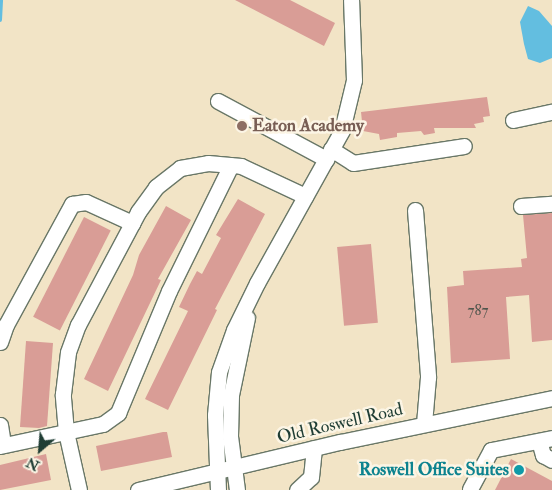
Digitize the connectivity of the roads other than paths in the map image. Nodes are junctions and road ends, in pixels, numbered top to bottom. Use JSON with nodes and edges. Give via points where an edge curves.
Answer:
{"nodes":[{"id":1,"x":351,"y":0,"type":"edge"},
{"id":2,"x":218,"y":101,"type":"dead end"},
{"id":3,"x":552,"y":112,"type":"edge"},
{"id":4,"x":513,"y":120,"type":"dead end"},
{"id":5,"x":464,"y":146,"type":"dead end"},
{"id":6,"x":328,"y":154,"type":"junction"},
{"id":7,"x":231,"y":165,"type":"junction"},
{"id":8,"x":305,"y":196,"type":"junction"},
{"id":9,"x":552,"y":204,"type":"edge"},
{"id":10,"x":521,"y":206,"type":"dead end"},
{"id":11,"x":415,"y":210,"type":"dead end"},
{"id":12,"x":132,"y":223,"type":"junction"},
{"id":13,"x":257,"y":283,"type":"junction"},
{"id":14,"x":0,"y":342,"type":"edge"},
{"id":15,"x":552,"y":398,"type":"edge"},
{"id":16,"x":424,"y":424,"type":"junction"},
{"id":17,"x":0,"y":425,"type":"edge"},
{"id":18,"x":66,"y":432,"type":"junction"},
{"id":19,"x":546,"y":440,"type":"edge"},
{"id":20,"x":2,"y":446,"type":"edge"},
{"id":21,"x":314,"y":448,"type":"junction"},
{"id":22,"x":552,"y":460,"type":"edge"},
{"id":23,"x":236,"y":467,"type":"junction"},
{"id":24,"x":217,"y":471,"type":"junction"},
{"id":25,"x":470,"y":489,"type":"edge"},
{"id":26,"x":79,"y":490,"type":"edge"},
{"id":27,"x":138,"y":490,"type":"edge"},
{"id":28,"x":218,"y":490,"type":"edge"},
{"id":29,"x":237,"y":490,"type":"edge"},
{"id":30,"x":297,"y":490,"type":"edge"}],
"edges":[{"from":1,"to":6,"type":"street","via":[[354,80],[344,122]]},
{"from":2,"to":6,"type":"street"},
{"from":3,"to":4,"type":"street"},
{"from":5,"to":6,"type":"street","via":[[353,162]]},
{"from":6,"to":8,"type":"street"},
{"from":7,"to":8,"type":"street","via":[[276,180]]},
{"from":7,"to":12,"type":"street","via":[[208,163],[180,168],[156,186]]},
{"from":7,"to":18,"type":"street","via":[[169,291],[118,413],[103,424]]},
{"from":8,"to":13,"type":"street"},
{"from":9,"to":10,"type":"street"},
{"from":11,"to":16,"type":"street","via":[[428,376]]},
{"from":12,"to":14,"type":"street","via":[[86,202],[72,204],[6,325]]},
{"from":12,"to":18,"type":"street","via":[[78,325],[68,352],[63,394]]},
{"from":13,"to":23,"type":"street","via":[[237,355],[231,395],[230,436]]},
{"from":13,"to":24,"type":"street","via":[[234,330],[220,372],[215,415]]},
{"from":15,"to":16,"type":"street","name":"Old Roswell Road"},
{"from":16,"to":21,"type":"street","name":"Old Roswell Road"},
{"from":17,"to":20,"type":"street"},
{"from":18,"to":20,"type":"street"},
{"from":18,"to":26,"type":"street"},
{"from":19,"to":22,"type":"street","via":[[543,455]]},
{"from":19,"to":25,"type":"street","via":[[491,450]]},
{"from":21,"to":23,"type":"street","name":"Old Roswell Road"},
{"from":21,"to":30,"type":"street","via":[[311,477]]},
{"from":23,"to":24,"type":"street","name":"Old Roswell Road"},
{"from":23,"to":29,"type":"street"},
{"from":24,"to":27,"type":"street","name":"Old Roswell Road"},
{"from":24,"to":28,"type":"street"}]}
